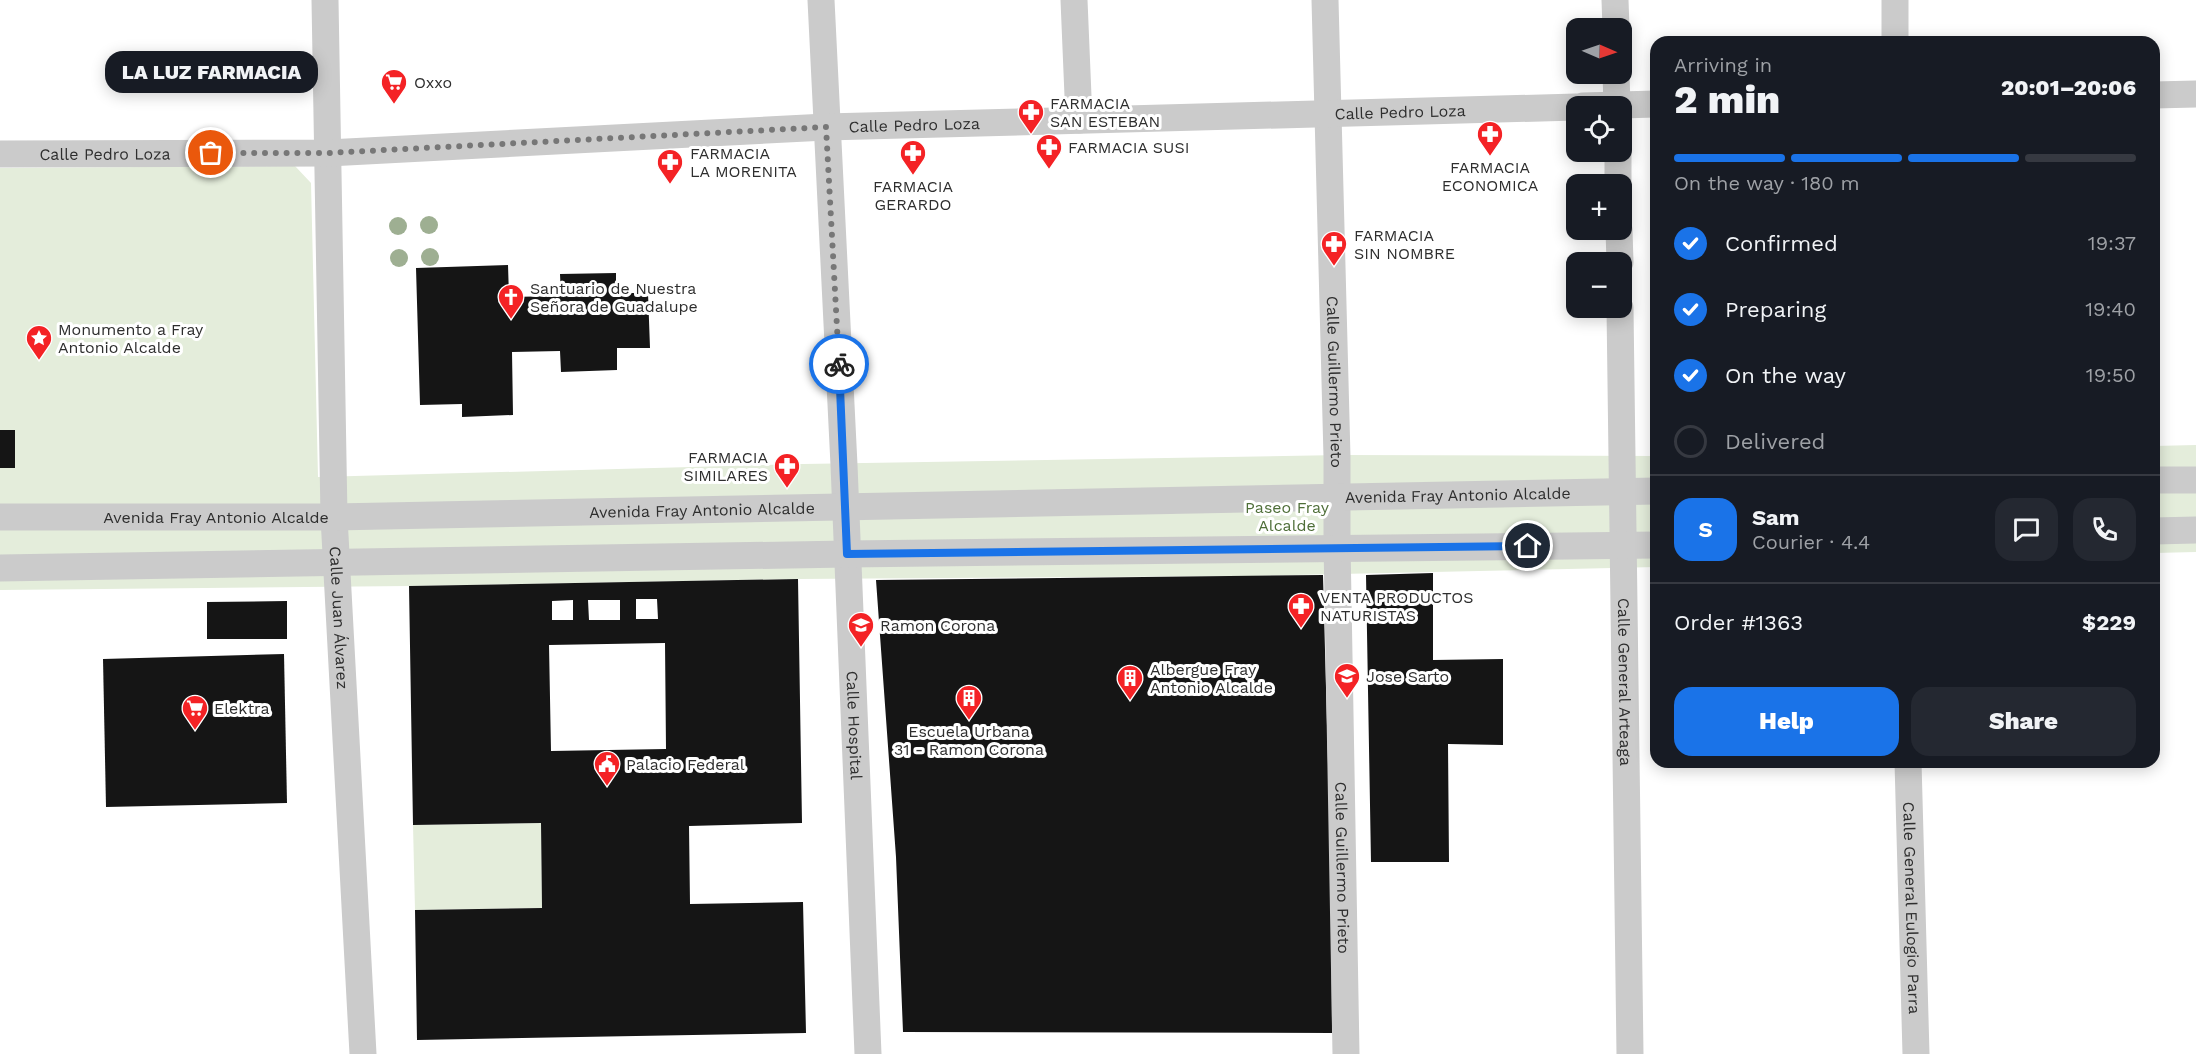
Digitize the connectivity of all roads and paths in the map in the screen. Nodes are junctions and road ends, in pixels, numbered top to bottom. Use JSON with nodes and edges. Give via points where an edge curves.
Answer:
{"nodes":[{"id":1,"x":325,"y":0,"type":"edge"},
{"id":2,"x":821,"y":0,"type":"edge"},
{"id":3,"x":1074,"y":0,"type":"edge"},
{"id":4,"x":1325,"y":0,"type":"edge"},
{"id":5,"x":1615,"y":0,"type":"edge"},
{"id":6,"x":1894,"y":0,"type":"edge"},
{"id":7,"x":1616,"y":18,"type":"edge"},
{"id":8,"x":1895,"y":36,"type":"edge"},
{"id":9,"x":2196,"y":94,"type":"edge"},
{"id":10,"x":2160,"y":95,"type":"edge"},
{"id":11,"x":1650,"y":104,"type":"edge"},
{"id":12,"x":1632,"y":105,"type":"edge"},
{"id":13,"x":1566,"y":107,"type":"edge"},
{"id":14,"x":1328,"y":114,"type":"junction"},
{"id":15,"x":1079,"y":120,"type":"junction"},
{"id":16,"x":826,"y":127,"type":"junction"},
{"id":17,"x":328,"y":153,"type":"junction"},
{"id":18,"x":0,"y":154,"type":"edge"},
{"id":19,"x":1620,"y":318,"type":"edge"},
{"id":20,"x":2160,"y":480,"type":"edge"},
{"id":21,"x":2196,"y":480,"type":"edge"},
{"id":22,"x":1624,"y":491,"type":"junction"},
{"id":23,"x":1650,"y":491,"type":"edge"},
{"id":24,"x":1337,"y":497,"type":"junction"},
{"id":25,"x":845,"y":507,"type":"junction"},
{"id":26,"x":0,"y":517,"type":"edge"},
{"id":27,"x":334,"y":517,"type":"junction"},
{"id":28,"x":2196,"y":530,"type":"edge"},
{"id":29,"x":2160,"y":531,"type":"edge"},
{"id":30,"x":1650,"y":545,"type":"edge"},
{"id":31,"x":1624,"y":546,"type":"junction"},
{"id":32,"x":1337,"y":548,"type":"junction"},
{"id":33,"x":847,"y":554,"type":"junction"},
{"id":34,"x":338,"y":564,"type":"junction"},
{"id":35,"x":0,"y":568,"type":"edge"},
{"id":36,"x":1908,"y":768,"type":"edge"},
{"id":37,"x":363,"y":1054,"type":"edge"},
{"id":38,"x":868,"y":1054,"type":"edge"},
{"id":39,"x":1346,"y":1054,"type":"edge"},
{"id":40,"x":1630,"y":1054,"type":"edge"},
{"id":41,"x":1916,"y":1054,"type":"edge"}],
"edges":[{"from":1,"to":17,"type":"street","name":"Calle Juan Álvarez"},
{"from":2,"to":16,"type":"street","name":"Calle Hospital"},
{"from":3,"to":15,"type":"street"},
{"from":4,"to":14,"type":"street","name":"Calle Guillermo Prieto"},
{"from":5,"to":7,"type":"street"},
{"from":6,"to":8,"type":"street"},
{"from":9,"to":10,"type":"street"},
{"from":11,"to":12,"type":"street"},
{"from":13,"to":14,"type":"street","name":"Calle Pedro Loza"},
{"from":14,"to":15,"type":"street","name":"Calle Pedro Loza"},
{"from":14,"to":24,"type":"street","name":"Calle Guillermo Prieto"},
{"from":15,"to":16,"type":"street","name":"Calle Pedro Loza"},
{"from":16,"to":17,"type":"street","name":"Calle Pedro Loza"},
{"from":16,"to":25,"type":"street","name":"Calle Hospital"},
{"from":17,"to":18,"type":"street","name":"Calle Pedro Loza"},
{"from":17,"to":27,"type":"street","name":"Calle Juan Álvarez"},
{"from":19,"to":22,"type":"street","name":"Calle General Arteaga"},
{"from":20,"to":21,"type":"street"},
{"from":22,"to":23,"type":"street","name":"Avenida Fray Antonio Alcalde"},
{"from":22,"to":24,"type":"street","name":"Avenida Fray Antonio Alcalde"},
{"from":22,"to":31,"type":"street","name":"Calle General Arteaga"},
{"from":24,"to":25,"type":"street","name":"Avenida Fray Antonio Alcalde"},
{"from":24,"to":32,"type":"street","name":"Calle Guillermo Prieto"},
{"from":25,"to":27,"type":"street","name":"Avenida Fray Antonio Alcalde"},
{"from":25,"to":33,"type":"street","name":"Calle Hospital"},
{"from":26,"to":27,"type":"street","name":"Avenida Fray Antonio Alcalde"},
{"from":27,"to":34,"type":"street","name":"Calle Juan Álvarez"},
{"from":28,"to":29,"type":"street"},
{"from":30,"to":31,"type":"street"},
{"from":31,"to":32,"type":"street"},
{"from":31,"to":40,"type":"street","name":"Calle General Arteaga"},
{"from":32,"to":33,"type":"street"},
{"from":32,"to":39,"type":"street","name":"Calle Guillermo Prieto"},
{"from":33,"to":34,"type":"street"},
{"from":33,"to":38,"type":"street","name":"Calle Hospital"},
{"from":34,"to":35,"type":"street"},
{"from":34,"to":37,"type":"street","name":"Calle Juan Álvarez"},
{"from":36,"to":41,"type":"street","name":"Calle General Eulogio Parra"}]}
